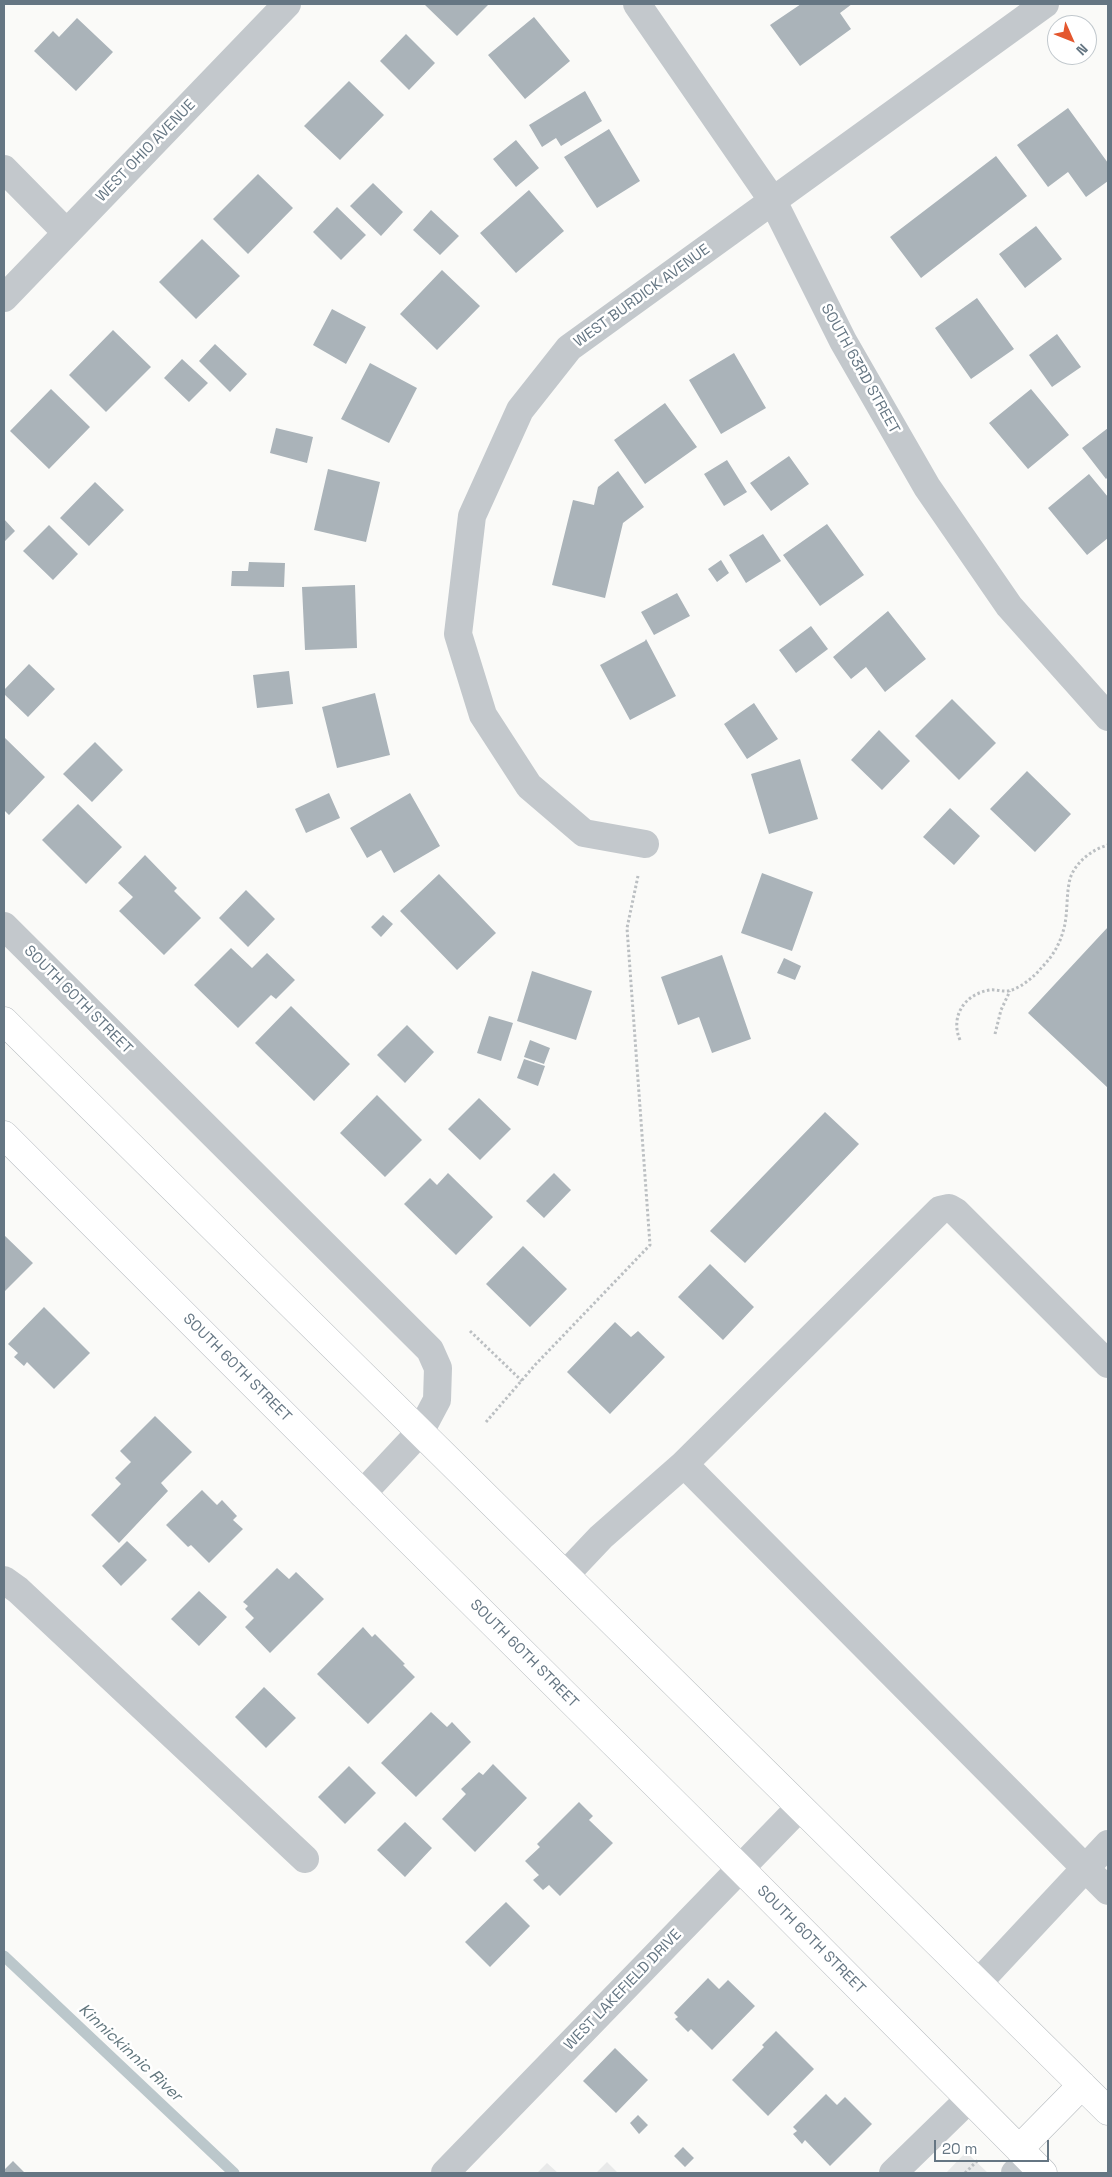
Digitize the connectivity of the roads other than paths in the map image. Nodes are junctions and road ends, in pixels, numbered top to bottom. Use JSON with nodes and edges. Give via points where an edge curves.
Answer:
{"nodes":[{"id":1,"x":287,"y":4,"type":"edge"},
{"id":2,"x":637,"y":4,"type":"edge"},
{"id":3,"x":1045,"y":4,"type":"edge"},
{"id":4,"x":4,"y":169,"type":"edge"},
{"id":5,"x":773,"y":201,"type":"junction"},
{"id":6,"x":66,"y":232,"type":"junction"},
{"id":7,"x":4,"y":298,"type":"edge"},
{"id":8,"x":1108,"y":717,"type":"edge"},
{"id":9,"x":645,"y":844,"type":"road end"},
{"id":10,"x":4,"y":926,"type":"edge"},
{"id":11,"x":4,"y":1021,"type":"edge"},
{"id":12,"x":4,"y":1135,"type":"edge"},
{"id":13,"x":1108,"y":1364,"type":"edge"},
{"id":14,"x":420,"y":1432,"type":"junction"},
{"id":15,"x":684,"y":1464,"type":"junction"},
{"id":16,"x":362,"y":1494,"type":"junction"},
{"id":17,"x":565,"y":1575,"type":"junction"},
{"id":18,"x":4,"y":1580,"type":"edge"},
{"id":19,"x":800,"y":1807,"type":"junction"},
{"id":20,"x":1108,"y":1844,"type":"edge"},
{"id":21,"x":305,"y":1859,"type":"dead end"},
{"id":22,"x":1085,"y":1868,"type":"junction"},
{"id":23,"x":741,"y":1869,"type":"junction"},
{"id":24,"x":1108,"y":1891,"type":"edge"},
{"id":25,"x":979,"y":1982,"type":"junction"},
{"id":26,"x":1082,"y":2085,"type":"junction"},
{"id":27,"x":968,"y":2100,"type":"junction"},
{"id":28,"x":1108,"y":2111,"type":"edge"},
{"id":29,"x":1026,"y":2164,"type":"edge"},
{"id":30,"x":445,"y":2173,"type":"edge"},
{"id":31,"x":893,"y":2173,"type":"edge"}],
"edges":[{"from":1,"to":6,"type":"street","name":"WEST OHIO AVENUE"},
{"from":2,"to":5,"type":"street","name":"SOUTH 63RD STREET"},
{"from":3,"to":5,"type":"street","name":"WEST BURDICK AVENUE"},
{"from":4,"to":6,"type":"street"},
{"from":5,"to":8,"type":"street","name":"SOUTH 63RD STREET","via":[[843,341],[927,487],[1009,606]]},
{"from":5,"to":9,"type":"street","name":"WEST BURDICK AVENUE","via":[[569,348],[520,410],[472,516],[458,634],[483,715],[529,786],[584,833]]},
{"from":6,"to":7,"type":"street","name":"WEST OHIO AVENUE"},
{"from":10,"to":14,"type":"street","name":"SOUTH 60TH STREET","via":[[430,1350],[438,1368],[437,1400]]},
{"from":11,"to":14,"type":"main road"},
{"from":12,"to":16,"type":"main road","name":"SOUTH 60TH STREET"},
{"from":13,"to":15,"type":"street","via":[[956,1212],[949,1208],[940,1210]]},
{"from":14,"to":16,"type":"street","name":"SOUTH 60TH STREET"},
{"from":14,"to":17,"type":"main road"},
{"from":15,"to":17,"type":"street","via":[[601,1537]]},
{"from":15,"to":22,"type":"street"},
{"from":16,"to":23,"type":"main road","name":"SOUTH 60TH STREET"},
{"from":17,"to":19,"type":"main road"},
{"from":18,"to":21,"type":"street"},
{"from":19,"to":23,"type":"street","name":"WEST LAKEFIELD DRIVE"},
{"from":19,"to":25,"type":"main road"},
{"from":20,"to":22,"type":"street"},
{"from":22,"to":24,"type":"street"},
{"from":22,"to":25,"type":"street"},
{"from":23,"to":27,"type":"main road","name":"SOUTH 60TH STREET"},
{"from":23,"to":30,"type":"street","name":"WEST LAKEFIELD DRIVE"},
{"from":25,"to":26,"type":"main road"},
{"from":26,"to":28,"type":"main road"},
{"from":26,"to":29,"type":"main road"},
{"from":27,"to":29,"type":"main road","name":"SOUTH 60TH STREET"},
{"from":27,"to":31,"type":"street"}]}
